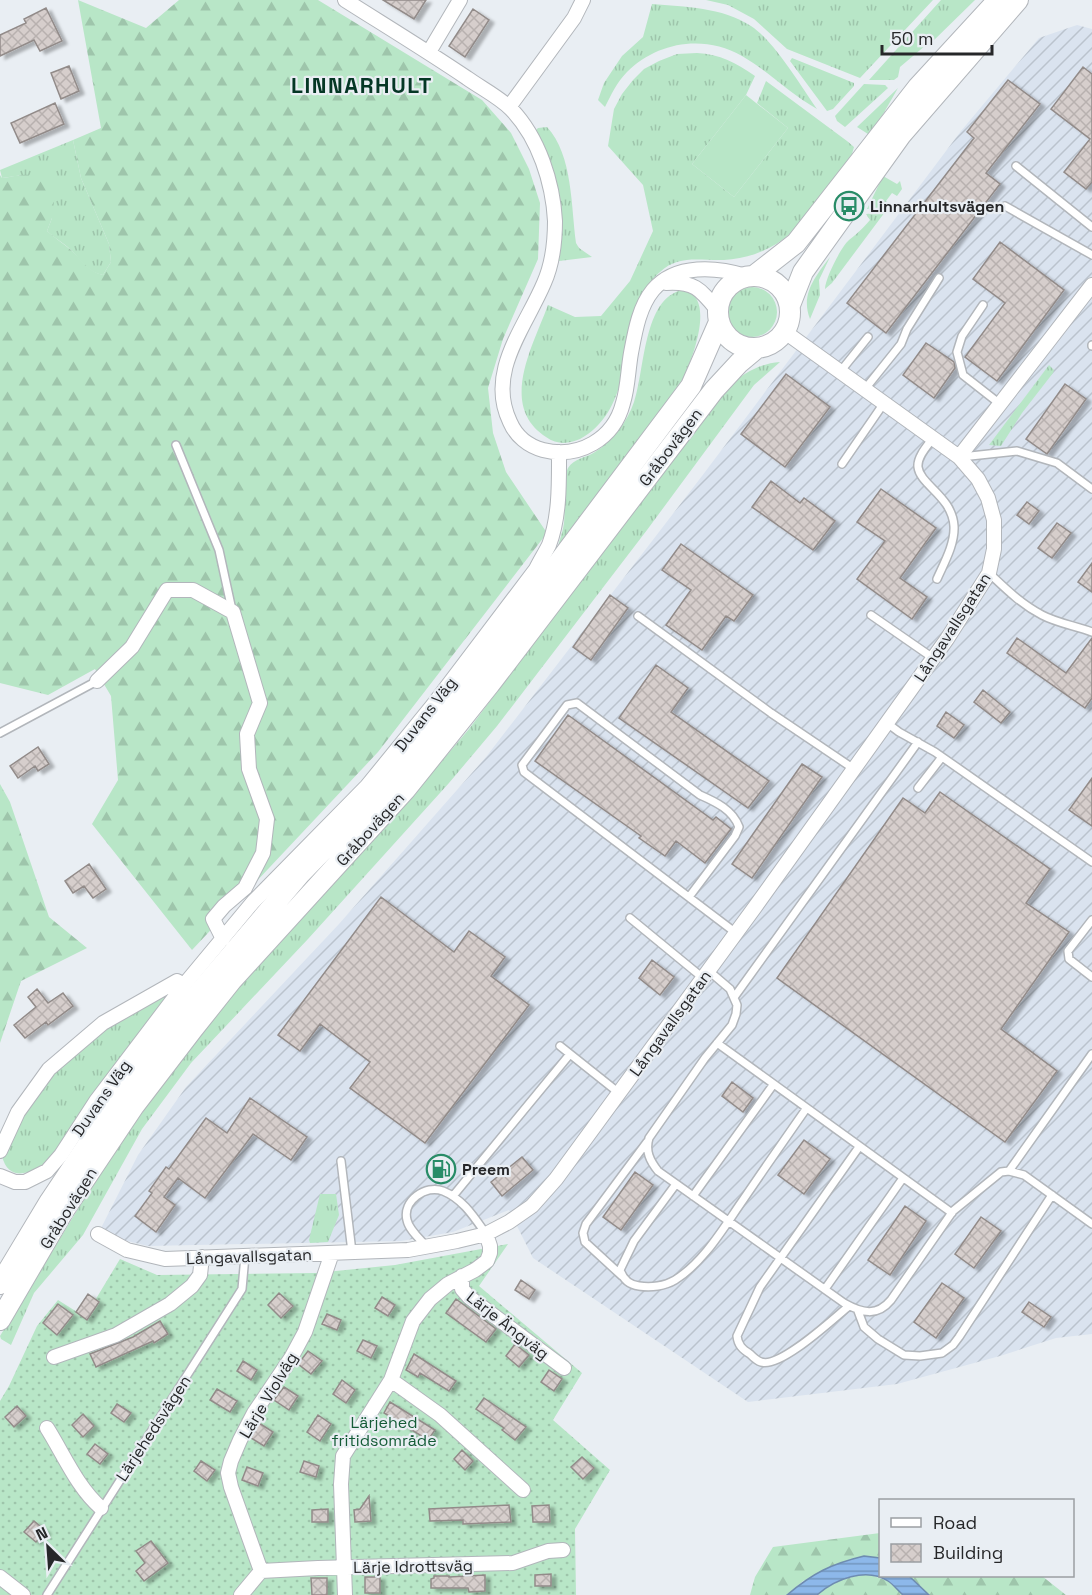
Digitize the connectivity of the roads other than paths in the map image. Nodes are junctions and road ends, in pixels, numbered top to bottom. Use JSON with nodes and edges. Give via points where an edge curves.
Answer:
{"nodes":[{"id":1,"x":345,"y":0,"type":"edge"},
{"id":2,"x":460,"y":0,"type":"edge"},
{"id":3,"x":583,"y":0,"type":"edge"},
{"id":4,"x":998,"y":0,"type":"edge"},
{"id":5,"x":1018,"y":0,"type":"edge"},
{"id":6,"x":429,"y":52,"type":"junction"},
{"id":7,"x":509,"y":107,"type":"junction"},
{"id":8,"x":1016,"y":166,"type":"dead end"},
{"id":9,"x":1005,"y":206,"type":"dead end"},
{"id":10,"x":1092,"y":227,"type":"edge"},
{"id":11,"x":1092,"y":255,"type":"edge"},
{"id":12,"x":751,"y":276,"type":"junction"},
{"id":13,"x":939,"y":278,"type":"dead end"},
{"id":14,"x":661,"y":283,"type":"junction"},
{"id":15,"x":1092,"y":285,"type":"edge"},
{"id":16,"x":790,"y":304,"type":"junction"},
{"id":17,"x":983,"y":305,"type":"dead end"},
{"id":18,"x":718,"y":317,"type":"junction"},
{"id":19,"x":784,"y":332,"type":"junction"},
{"id":20,"x":868,"y":338,"type":"dead end"},
{"id":21,"x":757,"y":348,"type":"junction"},
{"id":22,"x":840,"y":372,"type":"junction"},
{"id":23,"x":865,"y":389,"type":"junction"},
{"id":24,"x":884,"y":403,"type":"junction"},
{"id":25,"x":999,"y":404,"type":"junction"},
{"id":26,"x":933,"y":438,"type":"junction"},
{"id":27,"x":176,"y":445,"type":"dead end"},
{"id":28,"x":559,"y":452,"type":"junction"},
{"id":29,"x":959,"y":457,"type":"junction"},
{"id":30,"x":842,"y":464,"type":"dead end"},
{"id":31,"x":1092,"y":489,"type":"edge"},
{"id":32,"x":989,"y":573,"type":"junction"},
{"id":33,"x":937,"y":579,"type":"dead end"},
{"id":34,"x":233,"y":612,"type":"junction"},
{"id":35,"x":870,"y":615,"type":"dead end"},
{"id":36,"x":638,"y":616,"type":"dead end"},
{"id":37,"x":1092,"y":632,"type":"edge"},
{"id":38,"x":933,"y":658,"type":"junction"},
{"id":39,"x":98,"y":681,"type":"joint"},
{"id":40,"x":887,"y":723,"type":"junction"},
{"id":41,"x":0,"y":733,"type":"edge"},
{"id":42,"x":918,"y":742,"type":"junction"},
{"id":43,"x":942,"y":757,"type":"junction"},
{"id":44,"x":854,"y":769,"type":"junction"},
{"id":45,"x":918,"y":788,"type":"dead end"},
{"id":46,"x":1092,"y":862,"type":"edge"},
{"id":47,"x":689,"y":897,"type":"junction"},
{"id":48,"x":630,"y":918,"type":"dead end"},
{"id":49,"x":1092,"y":920,"type":"edge"},
{"id":50,"x":736,"y":933,"type":"junction"},
{"id":51,"x":222,"y":939,"type":"junction"},
{"id":52,"x":706,"y":974,"type":"junction"},
{"id":53,"x":1092,"y":977,"type":"edge"},
{"id":54,"x":184,"y":985,"type":"junction"},
{"id":55,"x":735,"y":996,"type":"junction"},
{"id":56,"x":717,"y":1043,"type":"junction"},
{"id":57,"x":560,"y":1046,"type":"dead end"},
{"id":58,"x":570,"y":1054,"type":"junction"},
{"id":59,"x":1092,"y":1054,"type":"edge"},
{"id":60,"x":773,"y":1085,"type":"junction"},
{"id":61,"x":619,"y":1093,"type":"junction"},
{"id":62,"x":806,"y":1108,"type":"junction"},
{"id":63,"x":647,"y":1142,"type":"junction"},
{"id":64,"x":859,"y":1147,"type":"junction"},
{"id":65,"x":0,"y":1151,"type":"edge"},
{"id":66,"x":341,"y":1161,"type":"dead end"},
{"id":67,"x":1009,"y":1171,"type":"junction"},
{"id":68,"x":0,"y":1176,"type":"edge"},
{"id":69,"x":903,"y":1178,"type":"junction"},
{"id":70,"x":676,"y":1184,"type":"junction"},
{"id":71,"x":1052,"y":1195,"type":"junction"},
{"id":72,"x":453,"y":1196,"type":"junction"},
{"id":73,"x":693,"y":1196,"type":"junction"},
{"id":74,"x":952,"y":1213,"type":"junction"},
{"id":75,"x":728,"y":1221,"type":"junction"},
{"id":76,"x":1092,"y":1224,"type":"edge"},
{"id":77,"x":98,"y":1234,"type":"dead end"},
{"id":78,"x":486,"y":1234,"type":"junction"},
{"id":79,"x":427,"y":1246,"type":"junction"},
{"id":80,"x":352,"y":1252,"type":"junction"},
{"id":81,"x":332,"y":1253,"type":"junction"},
{"id":82,"x":245,"y":1256,"type":"junction"},
{"id":83,"x":202,"y":1257,"type":"junction"},
{"id":84,"x":779,"y":1257,"type":"junction"},
{"id":85,"x":462,"y":1276,"type":"junction"},
{"id":86,"x":622,"y":1277,"type":"junction"},
{"id":87,"x":0,"y":1284,"type":"edge"},
{"id":88,"x":825,"y":1289,"type":"junction"},
{"id":89,"x":849,"y":1306,"type":"junction"},
{"id":90,"x":858,"y":1311,"type":"junction"},
{"id":91,"x":0,"y":1320,"type":"edge"},
{"id":92,"x":54,"y":1358,"type":"dead end"},
{"id":93,"x":564,"y":1368,"type":"dead end"},
{"id":94,"x":391,"y":1380,"type":"junction"},
{"id":95,"x":47,"y":1428,"type":"dead end"},
{"id":96,"x":523,"y":1490,"type":"dead end"},
{"id":97,"x":101,"y":1508,"type":"junction"},
{"id":98,"x":563,"y":1550,"type":"dead end"},
{"id":99,"x":345,"y":1568,"type":"junction"},
{"id":100,"x":261,"y":1571,"type":"junction"},
{"id":101,"x":0,"y":1576,"type":"edge"},
{"id":102,"x":23,"y":1595,"type":"edge"},
{"id":103,"x":46,"y":1595,"type":"edge"},
{"id":104,"x":241,"y":1595,"type":"edge"},
{"id":105,"x":345,"y":1595,"type":"edge"}],
"edges":[{"from":1,"to":6,"type":"street"},
{"from":2,"to":6,"type":"street"},
{"from":3,"to":7,"type":"street"},
{"from":4,"to":12,"type":"main road","name":"Gråbovägen","via":[[918,87],[796,243]]},
{"from":5,"to":16,"type":"main road","via":[[901,135],[803,273]]},
{"from":6,"to":7,"type":"street"},
{"from":7,"to":28,"type":"street","via":[[526,128],[545,168],[553,195],[555,223],[545,282],[510,351],[501,392],[504,410],[517,434],[535,447]]},
{"from":8,"to":10,"type":"lane"},
{"from":9,"to":11,"type":"lane"},
{"from":12,"to":14,"type":"street","via":[[701,269],[676,274]]},
{"from":12,"to":16,"type":"main road","via":[[778,284]]},
{"from":12,"to":18,"type":"main road","name":"Gråbovägen","via":[[726,289],[720,299]]},
{"from":13,"to":23,"type":"lane","via":[[901,344]]},
{"from":14,"to":18,"type":"street","via":[[687,282],[695,286]]},
{"from":14,"to":28,"type":"street","via":[[641,312],[623,404],[616,419],[591,446]]},
{"from":15,"to":25,"type":"street"},
{"from":16,"to":19,"type":"main road","via":[[790,319]]},
{"from":17,"to":25,"type":"lane","via":[[962,336],[957,352],[963,375]]},
{"from":18,"to":21,"type":"main road","via":[[736,344]]},
{"from":18,"to":87,"type":"main road","name":"Gråbovägen","via":[[691,386],[486,659],[374,798],[300,874],[179,1016],[50,1201]]},
{"from":19,"to":21,"type":"main road","name":"Gråbovägen","via":[[772,343]]},
{"from":19,"to":22,"type":"street","name":"Långavallsgatan"},
{"from":20,"to":22,"type":"lane"},
{"from":21,"to":91,"type":"main road","name":"Gråbovägen","via":[[714,390],[406,789],[232,980],[193,1029],[134,1106],[63,1212]]},
{"from":22,"to":23,"type":"street","name":"Långavallsgatan"},
{"from":23,"to":24,"type":"street","name":"Långavallsgatan"},
{"from":24,"to":26,"type":"street","name":"Långavallsgatan"},
{"from":24,"to":30,"type":"lane"},
{"from":25,"to":29,"type":"street"},
{"from":26,"to":29,"type":"street","name":"Långavallsgatan"},
{"from":26,"to":33,"type":"lane","via":[[921,454],[918,466],[950,509],[954,527]]},
{"from":27,"to":34,"type":"lane","via":[[219,550]]},
{"from":28,"to":51,"type":"street","name":"Duvans Väg","via":[[556,517],[549,545],[536,569],[367,786]]},
{"from":29,"to":31,"type":"lane","via":[[1017,451],[1057,463]]},
{"from":29,"to":32,"type":"street","name":"Långavallsgatan","via":[[978,479],[994,520]]},
{"from":32,"to":37,"type":"lane","via":[[1033,610]]},
{"from":32,"to":38,"type":"street","name":"Långavallsgatan"},
{"from":34,"to":39,"type":"street","via":[[193,590],[167,590],[132,647]]},
{"from":34,"to":51,"type":"street","via":[[260,703],[247,734],[249,769],[267,819],[263,853],[245,888],[213,919]]},
{"from":35,"to":38,"type":"lane"},
{"from":36,"to":44,"type":"lane"},
{"from":38,"to":40,"type":"street","name":"Långavallsgatan"},
{"from":39,"to":41,"type":"lane"},
{"from":40,"to":42,"type":"lane"},
{"from":40,"to":44,"type":"street","name":"Långavallsgatan"},
{"from":42,"to":43,"type":"lane"},
{"from":42,"to":55,"type":"lane"},
{"from":43,"to":45,"type":"lane"},
{"from":43,"to":46,"type":"lane"},
{"from":44,"to":50,"type":"street","name":"Långavallsgatan"},
{"from":47,"to":47,"type":"lane","via":[[524,772],[522,765],[567,705],[577,703],[736,819],[739,827],[735,836]]},
{"from":47,"to":50,"type":"lane"},
{"from":48,"to":52,"type":"lane"},
{"from":49,"to":53,"type":"lane","via":[[1068,951],[1069,959]]},
{"from":50,"to":52,"type":"street","name":"Långavallsgatan"},
{"from":51,"to":54,"type":"street","name":"Duvans Väg"},
{"from":52,"to":55,"type":"lane"},
{"from":52,"to":61,"type":"street","name":"Långavallsgatan"},
{"from":54,"to":65,"type":"street","via":[[177,981],[103,1023],[49,1069],[18,1112]]},
{"from":54,"to":68,"type":"street","name":"Duvans Väg","via":[[47,1171],[25,1182]]},
{"from":55,"to":56,"type":"lane","via":[[732,1025]]},
{"from":56,"to":60,"type":"lane"},
{"from":56,"to":63,"type":"lane"},
{"from":57,"to":58,"type":"lane"},
{"from":58,"to":61,"type":"lane"},
{"from":58,"to":72,"type":"lane"},
{"from":59,"to":67,"type":"lane"},
{"from":60,"to":62,"type":"lane"},
{"from":60,"to":73,"type":"lane"},
{"from":61,"to":78,"type":"street","name":"Långavallsgatan","via":[[532,1206]]},
{"from":62,"to":64,"type":"lane"},
{"from":62,"to":75,"type":"lane"},
{"from":63,"to":70,"type":"lane","via":[[651,1163]]},
{"from":63,"to":86,"type":"lane","via":[[583,1233],[585,1242]]},
{"from":64,"to":69,"type":"lane"},
{"from":64,"to":84,"type":"lane"},
{"from":66,"to":80,"type":"lane"},
{"from":67,"to":71,"type":"lane","via":[[1024,1175]]},
{"from":67,"to":74,"type":"lane","via":[[1001,1172]]},
{"from":69,"to":74,"type":"lane"},
{"from":69,"to":88,"type":"lane"},
{"from":70,"to":73,"type":"lane"},
{"from":70,"to":86,"type":"lane","via":[[634,1241],[620,1270]]},
{"from":71,"to":76,"type":"lane"},
{"from":71,"to":90,"type":"lane","via":[[947,1351],[920,1356],[897,1352],[864,1327]]},
{"from":72,"to":78,"type":"lane","via":[[467,1207]]},
{"from":72,"to":79,"type":"lane","via":[[431,1189],[411,1200],[407,1221]]},
{"from":73,"to":75,"type":"lane"},
{"from":74,"to":90,"type":"lane","via":[[888,1304],[870,1313]]},
{"from":75,"to":84,"type":"lane"},
{"from":75,"to":86,"type":"lane","via":[[699,1260],[674,1280],[645,1287],[635,1286]]},
{"from":77,"to":83,"type":"street","name":"Långavallsgatan","via":[[127,1250],[165,1259]]},
{"from":78,"to":79,"type":"street","name":"Långavallsgatan"},
{"from":78,"to":85,"type":"street","via":[[490,1246],[487,1261]]},
{"from":79,"to":80,"type":"street","name":"Långavallsgatan"},
{"from":80,"to":81,"type":"street","name":"Långavallsgatan"},
{"from":81,"to":82,"type":"street","name":"Långavallsgatan"},
{"from":81,"to":100,"type":"street","name":"Lärje Violväg","via":[[305,1332],[254,1413],[228,1473]]},
{"from":82,"to":83,"type":"street","name":"Långavallsgatan"},
{"from":82,"to":97,"type":"lane","name":"Lärjehedsvägen","via":[[242,1289]]},
{"from":83,"to":92,"type":"street","via":[[200,1275],[170,1304],[116,1335]]},
{"from":84,"to":88,"type":"lane"},
{"from":84,"to":89,"type":"lane","via":[[737,1336],[740,1346],[762,1363],[790,1353]]},
{"from":85,"to":93,"type":"street","name":"Lärje Ängväg","via":[[462,1289],[469,1298]]},
{"from":85,"to":94,"type":"street","via":[[430,1299],[413,1321]]},
{"from":88,"to":89,"type":"lane"},
{"from":89,"to":90,"type":"lane"},
{"from":94,"to":96,"type":"street","via":[[440,1415]]},
{"from":94,"to":99,"type":"street","via":[[343,1456]]},
{"from":95,"to":97,"type":"street","via":[[76,1479]]},
{"from":97,"to":103,"type":"lane","name":"Lärjehedsvägen"},
{"from":98,"to":99,"type":"street","name":"Lärje Idrottsväg","via":[[513,1563]]},
{"from":99,"to":100,"type":"street","name":"Lärje Idrottsväg"},
{"from":99,"to":105,"type":"street"},
{"from":100,"to":104,"type":"street"},
{"from":101,"to":102,"type":"street"}]}
